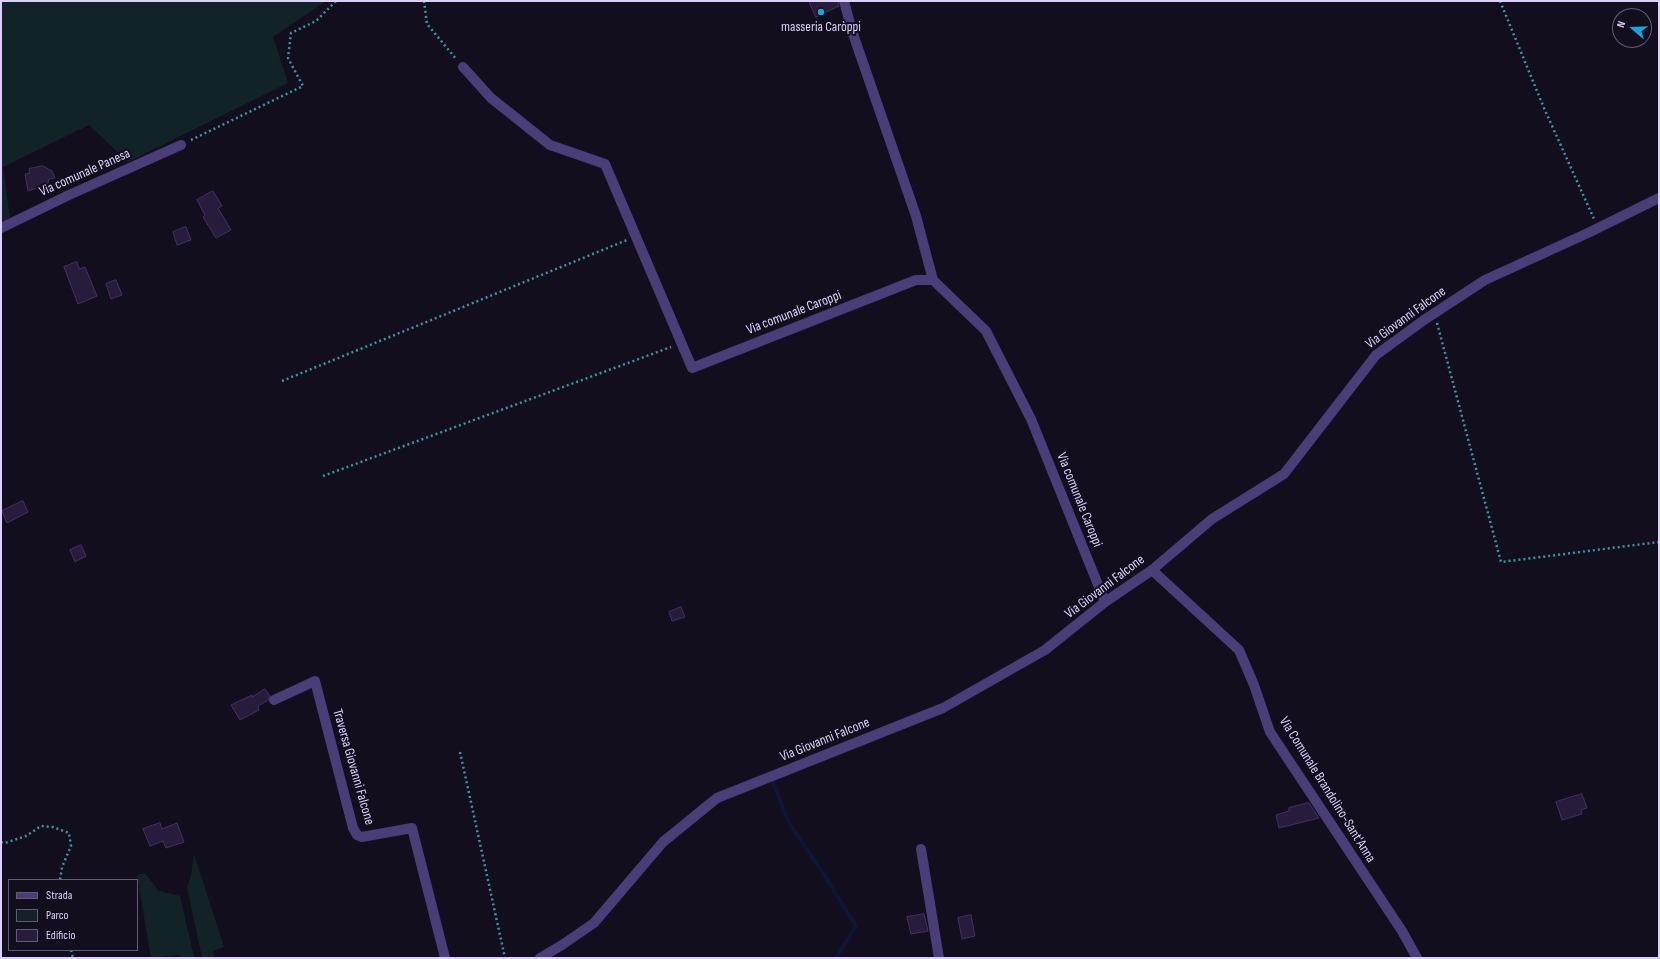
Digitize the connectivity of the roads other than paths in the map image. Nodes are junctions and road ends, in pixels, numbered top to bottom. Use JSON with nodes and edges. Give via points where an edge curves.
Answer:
{"nodes":[{"id":1,"x":844,"y":1,"type":"edge"},
{"id":2,"x":463,"y":67,"type":"road end"},
{"id":3,"x":181,"y":145,"type":"road end"},
{"id":4,"x":1659,"y":198,"type":"edge"},
{"id":5,"x":1,"y":228,"type":"edge"},
{"id":6,"x":933,"y":280,"type":"junction"},
{"id":7,"x":1152,"y":570,"type":"junction"},
{"id":8,"x":1105,"y":602,"type":"junction"},
{"id":9,"x":274,"y":700,"type":"dead end"},
{"id":10,"x":921,"y":849,"type":"dead end"},
{"id":11,"x":445,"y":958,"type":"edge"},
{"id":12,"x":540,"y":958,"type":"edge"},
{"id":13,"x":939,"y":958,"type":"edge"},
{"id":14,"x":1417,"y":958,"type":"edge"}],
"edges":[{"from":1,"to":6,"type":"street","via":[[916,216]]},
{"from":2,"to":6,"type":"street","name":"Via comunale Caroppi","via":[[492,98],[550,145],[605,164],[692,368],[916,280]]},
{"from":3,"to":5,"type":"street","name":"Via comunale Panesa"},
{"from":4,"to":7,"type":"street","name":"Via Giovanni Falcone","via":[[1485,280],[1434,313],[1376,356],[1284,474],[1212,519]]},
{"from":6,"to":8,"type":"street","name":"Via comunale Caroppi","via":[[986,331],[1031,419]]},
{"from":7,"to":8,"type":"street","name":"Via Giovanni Falcone"},
{"from":7,"to":14,"type":"street","name":"Via Comunale Brandolino-Sant'Anna","via":[[1239,650],[1270,732],[1402,931]]},
{"from":8,"to":12,"type":"street","name":"Via Giovanni Falcone","via":[[1045,650],[943,708],[717,798],[663,842],[594,923]]},
{"from":9,"to":11,"type":"street","name":"Traversa Giovanni Falcone","via":[[315,681],[353,828],[357,835],[362,837],[412,828]]},
{"from":10,"to":13,"type":"street"}]}
